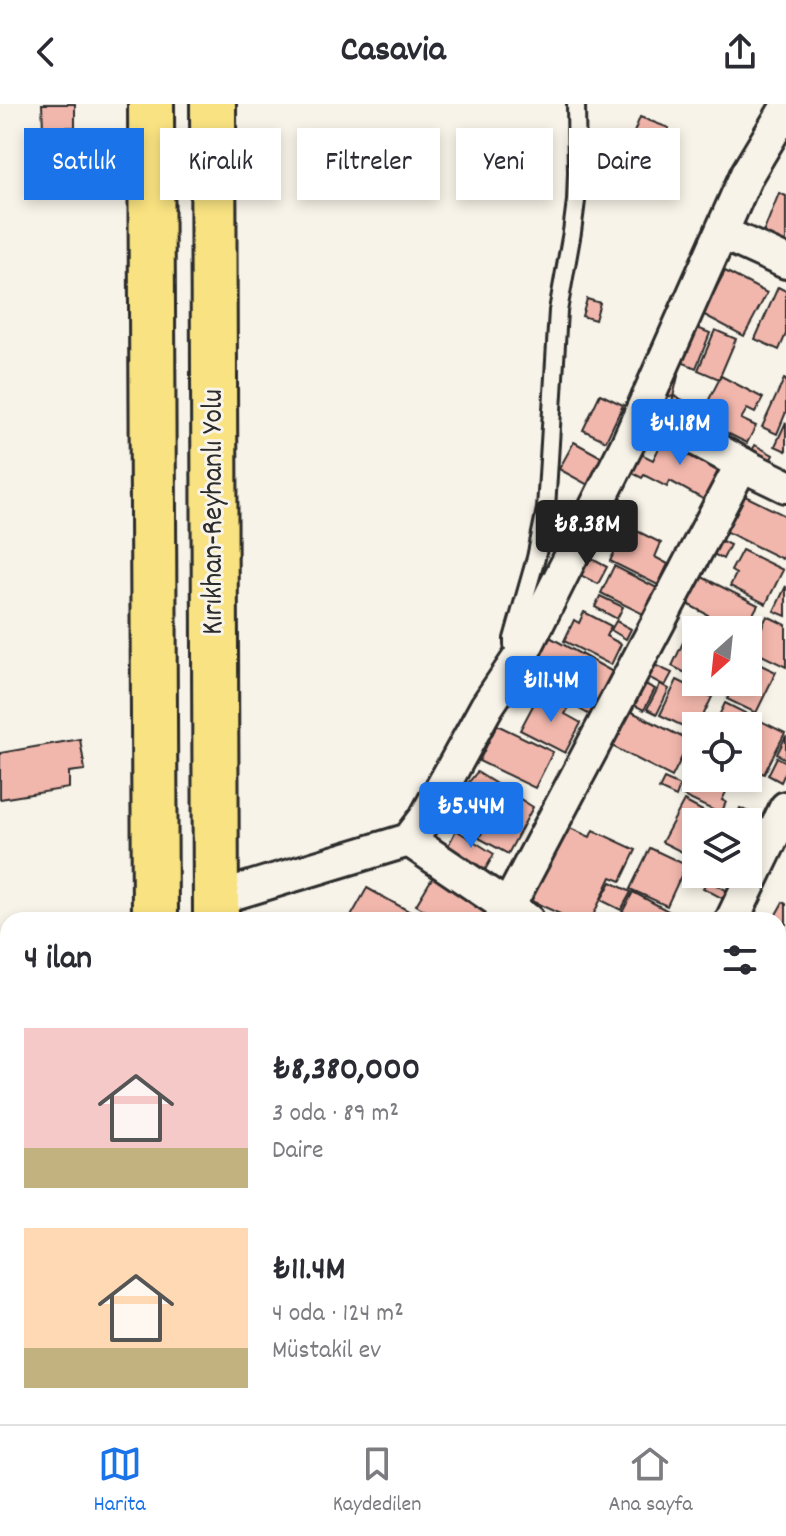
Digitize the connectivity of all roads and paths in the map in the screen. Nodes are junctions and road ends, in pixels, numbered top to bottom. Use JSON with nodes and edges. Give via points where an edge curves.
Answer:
{"nodes":[{"id":1,"x":151,"y":104,"type":"edge"},
{"id":2,"x":213,"y":104,"type":"edge"},
{"id":3,"x":576,"y":104,"type":"edge"},
{"id":4,"x":786,"y":109,"type":"edge"},
{"id":5,"x":722,"y":233,"type":"junction"},
{"id":6,"x":786,"y":262,"type":"edge"},
{"id":7,"x":643,"y":410,"type":"junction"},
{"id":8,"x":742,"y":464,"type":"junction"},
{"id":9,"x":786,"y":486,"type":"edge"},
{"id":10,"x":522,"y":654,"type":"junction"},
{"id":11,"x":786,"y":808,"type":"edge"},
{"id":12,"x":409,"y":840,"type":"junction"},
{"id":13,"x":216,"y":909,"type":"edge"},
{"id":14,"x":155,"y":912,"type":"edge"},
{"id":15,"x":507,"y":912,"type":"edge"},
{"id":16,"x":514,"y":912,"type":"edge"},
{"id":17,"x":736,"y":912,"type":"edge"}],
"edges":[{"from":1,"to":14,"type":"highway","name":"Kırıkhan-Reyhanlı Yolu"},
{"from":2,"to":13,"type":"highway","name":"Kırıkhan-Reyhanlı Yolu"},
{"from":3,"to":10,"type":"lane","via":[[576,201],[556,334],[546,509],[513,639]]},
{"from":4,"to":5,"type":"street","via":[[747,174]]},
{"from":5,"to":6,"type":"street"},
{"from":5,"to":7,"type":"street"},
{"from":7,"to":8,"type":"street"},
{"from":7,"to":10,"type":"street"},
{"from":8,"to":9,"type":"street"},
{"from":8,"to":16,"type":"street"},
{"from":10,"to":12,"type":"street"},
{"from":11,"to":17,"type":"street"},
{"from":12,"to":13,"type":"street"},
{"from":12,"to":15,"type":"street"}]}
